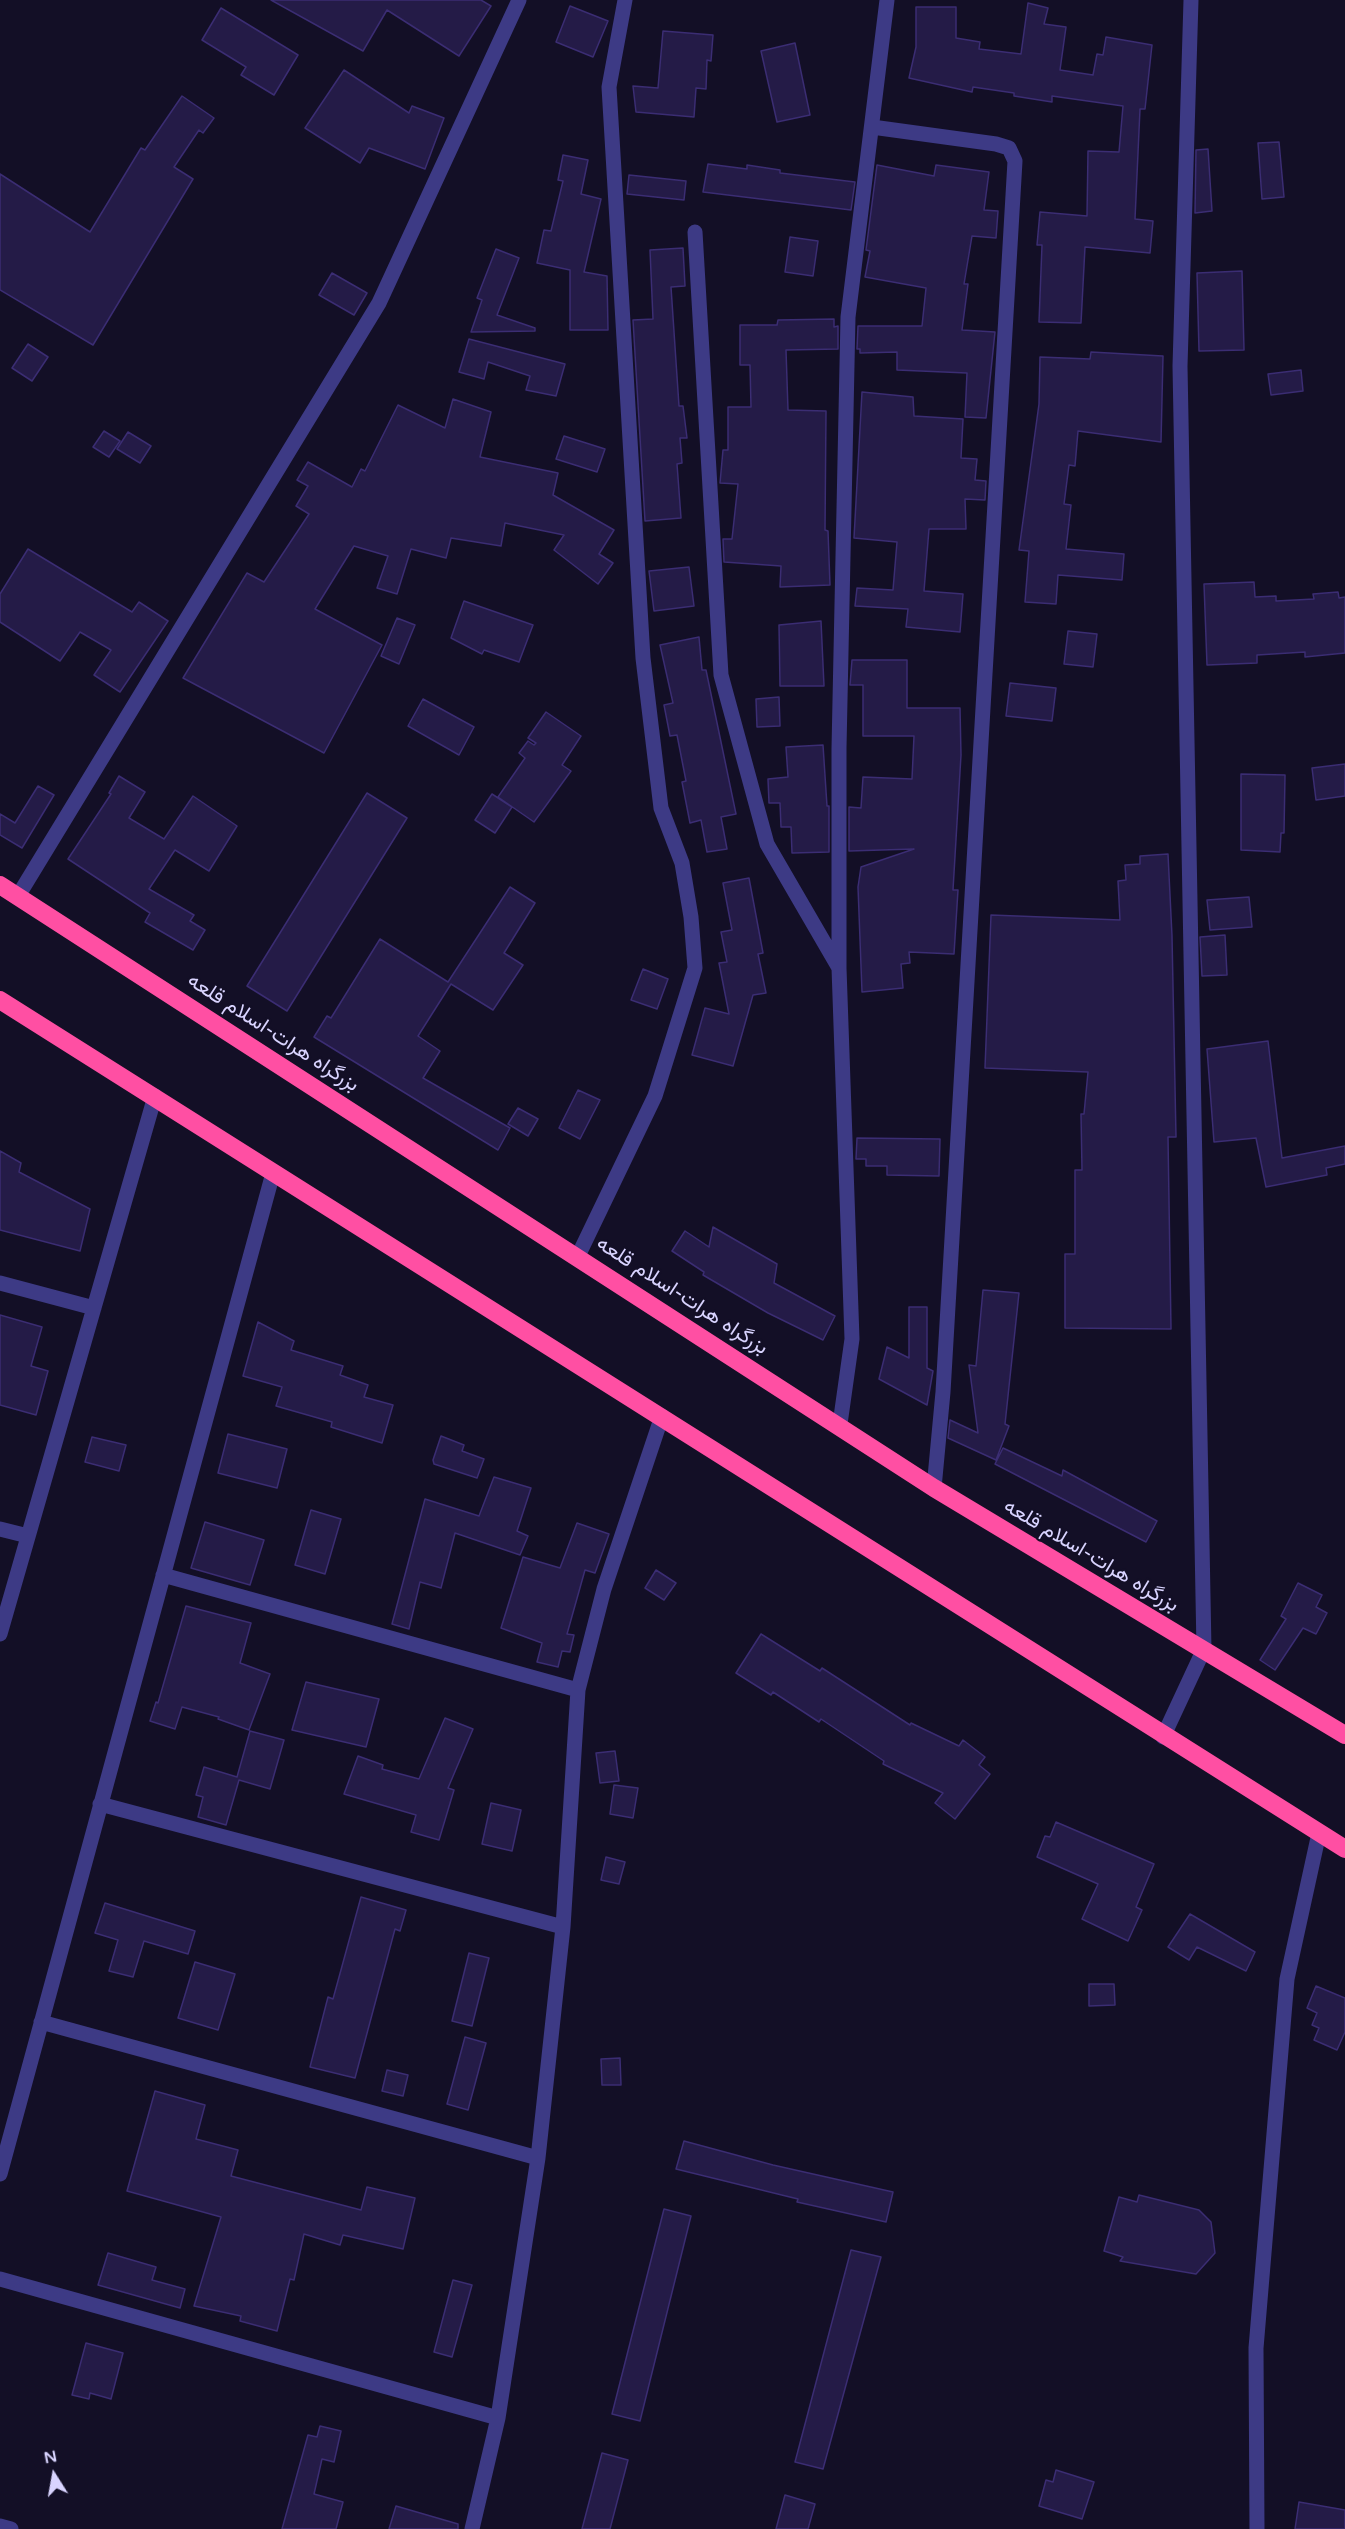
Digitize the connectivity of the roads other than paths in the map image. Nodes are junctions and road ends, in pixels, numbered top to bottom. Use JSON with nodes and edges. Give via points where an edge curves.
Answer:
{"nodes":[{"id":1,"x":519,"y":0,"type":"edge"},
{"id":2,"x":625,"y":0,"type":"edge"},
{"id":3,"x":887,"y":0,"type":"edge"},
{"id":4,"x":1191,"y":0,"type":"edge"},
{"id":5,"x":872,"y":127,"type":"junction"},
{"id":6,"x":695,"y":232,"type":"dead end"},
{"id":7,"x":0,"y":885,"type":"edge"},
{"id":8,"x":18,"y":896,"type":"junction"},
{"id":9,"x":839,"y":968,"type":"junction"},
{"id":10,"x":0,"y":1000,"type":"edge"},
{"id":11,"x":155,"y":1096,"type":"junction"},
{"id":12,"x":273,"y":1173,"type":"junction"},
{"id":13,"x":578,"y":1256,"type":"junction"},
{"id":14,"x":0,"y":1283,"type":"edge"},
{"id":15,"x":94,"y":1308,"type":"junction"},
{"id":16,"x":662,"y":1416,"type":"junction"},
{"id":17,"x":840,"y":1425,"type":"junction"},
{"id":18,"x":934,"y":1488,"type":"junction"},
{"id":19,"x":0,"y":1529,"type":"edge"},
{"id":20,"x":28,"y":1536,"type":"junction"},
{"id":21,"x":163,"y":1575,"type":"junction"},
{"id":22,"x":0,"y":1634,"type":"edge"},
{"id":23,"x":1204,"y":1650,"type":"junction"},
{"id":24,"x":578,"y":1690,"type":"junction"},
{"id":25,"x":1345,"y":1735,"type":"edge"},
{"id":26,"x":1164,"y":1737,"type":"junction"},
{"id":27,"x":100,"y":1804,"type":"junction"},
{"id":28,"x":1318,"y":1833,"type":"junction"},
{"id":29,"x":1345,"y":1849,"type":"edge"},
{"id":30,"x":562,"y":1928,"type":"junction"},
{"id":31,"x":41,"y":2022,"type":"junction"},
{"id":32,"x":538,"y":2158,"type":"junction"},
{"id":33,"x":0,"y":2174,"type":"edge"},
{"id":34,"x":0,"y":2279,"type":"edge"},
{"id":35,"x":498,"y":2418,"type":"junction"},
{"id":36,"x":0,"y":2526,"type":"edge"},
{"id":37,"x":10,"y":2529,"type":"edge"},
{"id":38,"x":472,"y":2529,"type":"edge"},
{"id":39,"x":1257,"y":2529,"type":"edge"}],
"edges":[{"from":1,"to":8,"type":"street","via":[[379,303]]},
{"from":2,"to":13,"type":"street","via":[[609,87],[643,658],[661,808],[682,863],[695,968],[655,1096]]},
{"from":3,"to":5,"type":"street"},
{"from":4,"to":23,"type":"street","via":[[1180,366]]},
{"from":5,"to":9,"type":"street","via":[[848,317],[839,748]]},
{"from":5,"to":18,"type":"street","via":[[996,144],[1009,148],[1015,161]]},
{"from":6,"to":9,"type":"street","via":[[721,675],[768,844]]},
{"from":7,"to":8,"type":"highway","name":"بزرگراه هرات-اسلام قلعه"},
{"from":8,"to":13,"type":"highway","name":"بزرگراه هرات-اسلام قلعه"},
{"from":9,"to":17,"type":"street","via":[[852,1339]]},
{"from":10,"to":11,"type":"highway"},
{"from":11,"to":12,"type":"highway"},
{"from":11,"to":15,"type":"street"},
{"from":12,"to":16,"type":"highway"},
{"from":12,"to":21,"type":"street"},
{"from":13,"to":17,"type":"highway","name":"بزرگراه هرات-اسلام قلعه"},
{"from":14,"to":15,"type":"street"},
{"from":15,"to":20,"type":"street"},
{"from":16,"to":24,"type":"street","via":[[604,1589]]},
{"from":16,"to":26,"type":"highway"},
{"from":17,"to":18,"type":"highway","name":"بزرگراه هرات-اسلام قلعه"},
{"from":18,"to":23,"type":"highway","name":"بزرگراه هرات-اسلام قلعه"},
{"from":19,"to":20,"type":"street"},
{"from":20,"to":22,"type":"street"},
{"from":21,"to":24,"type":"street"},
{"from":21,"to":27,"type":"street"},
{"from":23,"to":25,"type":"highway","name":"بزرگراه هرات-اسلام قلعه"},
{"from":23,"to":26,"type":"street"},
{"from":24,"to":30,"type":"street"},
{"from":26,"to":28,"type":"highway"},
{"from":27,"to":30,"type":"street"},
{"from":27,"to":31,"type":"street"},
{"from":28,"to":29,"type":"highway"},
{"from":28,"to":39,"type":"street","via":[[1287,1979],[1256,2348]]},
{"from":30,"to":32,"type":"street"},
{"from":31,"to":32,"type":"street"},
{"from":31,"to":33,"type":"street"},
{"from":32,"to":35,"type":"street"},
{"from":34,"to":35,"type":"street"},
{"from":35,"to":38,"type":"street"},
{"from":36,"to":37,"type":"street"}]}
